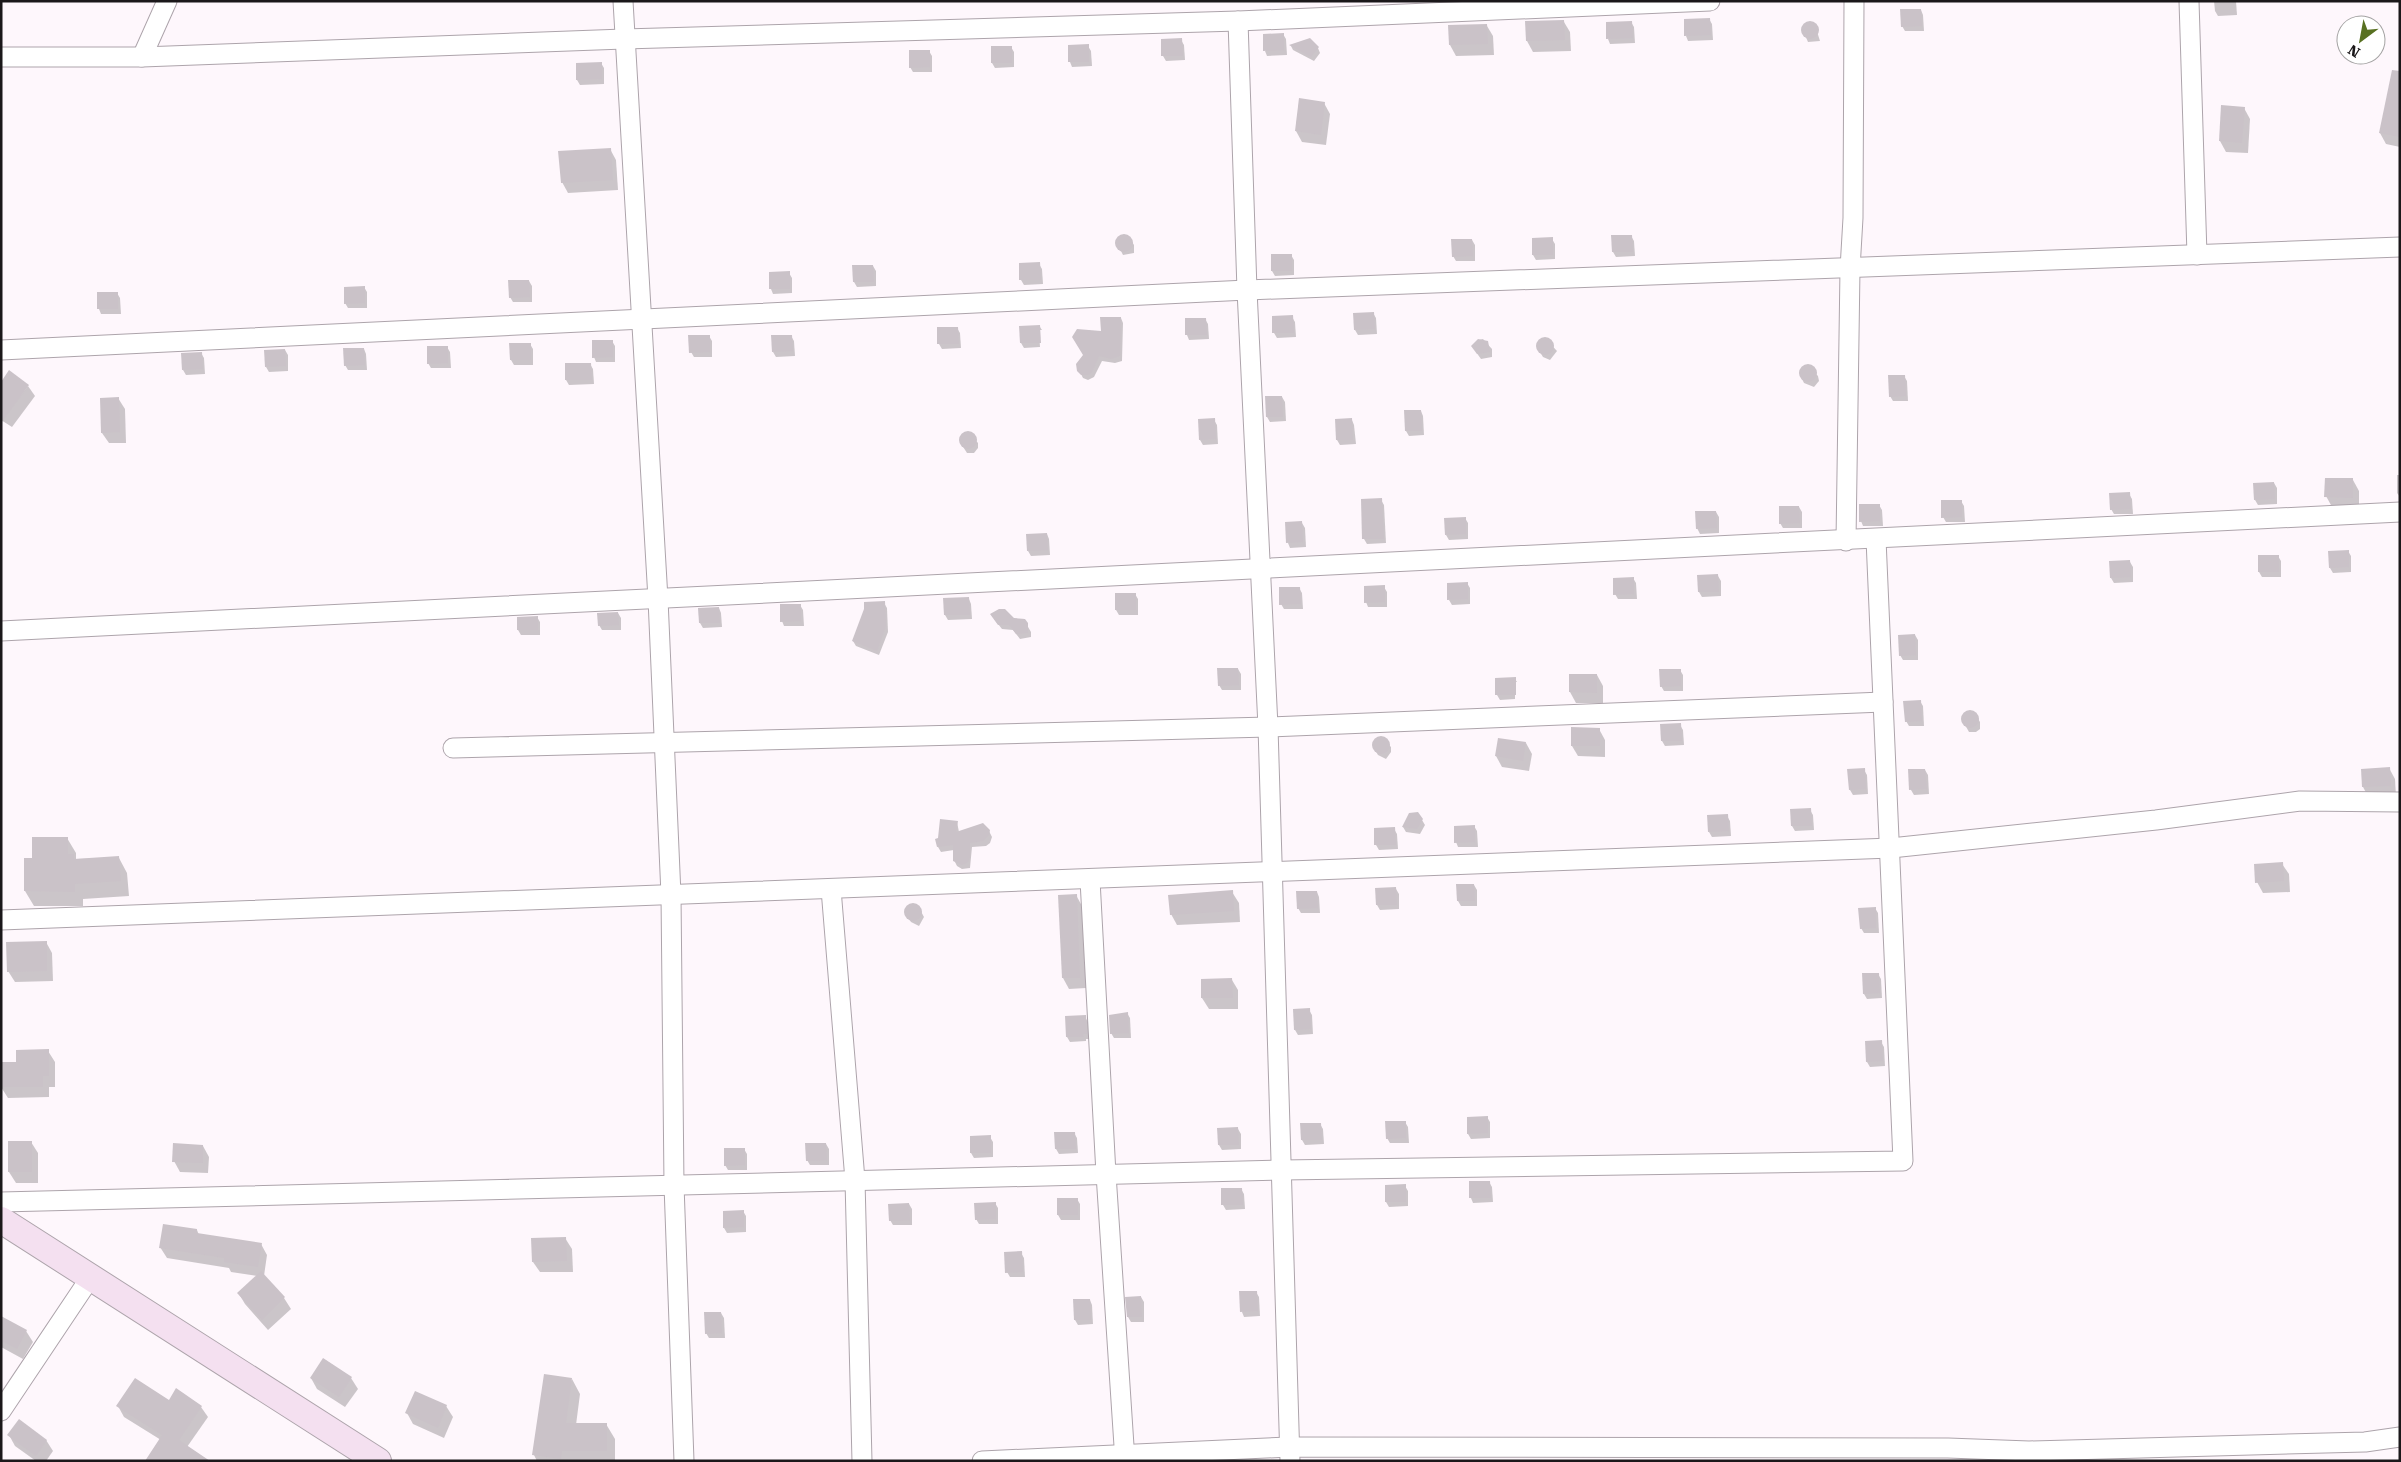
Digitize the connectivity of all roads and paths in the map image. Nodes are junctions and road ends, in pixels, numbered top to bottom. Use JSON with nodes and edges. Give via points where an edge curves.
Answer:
{"nodes":[{"id":1,"x":167,"y":1,"type":"edge"},
{"id":2,"x":623,"y":1,"type":"edge"},
{"id":3,"x":1347,"y":1,"type":"edge"},
{"id":4,"x":1710,"y":1,"type":"edge"},
{"id":5,"x":1854,"y":1,"type":"edge"},
{"id":6,"x":2189,"y":1,"type":"edge"},
{"id":7,"x":1335,"y":18,"type":"junction"},
{"id":8,"x":1238,"y":21,"type":"junction"},
{"id":9,"x":624,"y":38,"type":"junction"},
{"id":10,"x":1,"y":57,"type":"edge"},
{"id":11,"x":142,"y":57,"type":"junction"},
{"id":12,"x":2400,"y":247,"type":"edge"},
{"id":13,"x":2197,"y":255,"type":"junction"},
{"id":14,"x":1850,"y":269,"type":"junction"},
{"id":15,"x":1246,"y":290,"type":"junction"},
{"id":16,"x":641,"y":319,"type":"junction"},
{"id":17,"x":1,"y":350,"type":"edge"},
{"id":18,"x":2400,"y":512,"type":"edge"},
{"id":19,"x":1876,"y":539,"type":"junction"},
{"id":20,"x":1846,"y":541,"type":"junction"},
{"id":21,"x":1259,"y":569,"type":"junction"},
{"id":22,"x":658,"y":599,"type":"junction"},
{"id":23,"x":1,"y":631,"type":"edge"},
{"id":24,"x":1883,"y":702,"type":"junction"},
{"id":25,"x":1268,"y":727,"type":"junction"},
{"id":26,"x":665,"y":742,"type":"junction"},
{"id":27,"x":453,"y":748,"type":"dead end"},
{"id":28,"x":2400,"y":802,"type":"edge"},
{"id":29,"x":1891,"y":848,"type":"junction"},
{"id":30,"x":1271,"y":872,"type":"junction"},
{"id":31,"x":1090,"y":880,"type":"junction"},
{"id":32,"x":832,"y":889,"type":"junction"},
{"id":33,"x":671,"y":895,"type":"junction"},
{"id":34,"x":1,"y":920,"type":"edge"},
{"id":35,"x":1282,"y":1170,"type":"junction"},
{"id":36,"x":1106,"y":1174,"type":"junction"},
{"id":37,"x":854,"y":1180,"type":"junction"},
{"id":38,"x":674,"y":1185,"type":"junction"},
{"id":39,"x":1,"y":1202,"type":"edge"},
{"id":40,"x":1,"y":1220,"type":"edge"},
{"id":41,"x":90,"y":1278,"type":"junction"},
{"id":42,"x":1,"y":1411,"type":"edge"},
{"id":43,"x":2400,"y":1437,"type":"edge"},
{"id":44,"x":1290,"y":1454,"type":"edge"},
{"id":45,"x":1125,"y":1458,"type":"edge"},
{"id":46,"x":378,"y":1461,"type":"edge"},
{"id":47,"x":684,"y":1461,"type":"edge"},
{"id":48,"x":862,"y":1461,"type":"edge"},
{"id":49,"x":982,"y":1461,"type":"edge"}],
"edges":[{"from":1,"to":11,"type":"street"},
{"from":2,"to":9,"type":"street"},
{"from":3,"to":7,"type":"street"},
{"from":4,"to":7,"type":"street"},
{"from":5,"to":14,"type":"street"},
{"from":6,"to":13,"type":"street"},
{"from":7,"to":8,"type":"street"},
{"from":8,"to":9,"type":"street"},
{"from":8,"to":15,"type":"street"},
{"from":9,"to":11,"type":"street"},
{"from":9,"to":16,"type":"street"},
{"from":10,"to":11,"type":"street"},
{"from":12,"to":13,"type":"street"},
{"from":13,"to":14,"type":"street"},
{"from":14,"to":15,"type":"street"},
{"from":14,"to":20,"type":"street"},
{"from":15,"to":16,"type":"street"},
{"from":15,"to":21,"type":"street"},
{"from":16,"to":17,"type":"street"},
{"from":16,"to":22,"type":"street"},
{"from":18,"to":19,"type":"street"},
{"from":19,"to":20,"type":"street"},
{"from":19,"to":24,"type":"street"},
{"from":20,"to":21,"type":"street"},
{"from":21,"to":22,"type":"street"},
{"from":21,"to":25,"type":"street"},
{"from":22,"to":23,"type":"street"},
{"from":22,"to":26,"type":"street"},
{"from":24,"to":25,"type":"street"},
{"from":24,"to":29,"type":"street"},
{"from":25,"to":26,"type":"street"},
{"from":25,"to":30,"type":"street"},
{"from":26,"to":27,"type":"street"},
{"from":26,"to":33,"type":"street"},
{"from":28,"to":29,"type":"street","via":[[2300,801]]},
{"from":29,"to":30,"type":"street"},
{"from":29,"to":35,"type":"street","via":[[1903,1161]]},
{"from":30,"to":31,"type":"street"},
{"from":30,"to":35,"type":"street"},
{"from":31,"to":32,"type":"street"},
{"from":31,"to":36,"type":"street"},
{"from":32,"to":33,"type":"street"},
{"from":32,"to":37,"type":"street"},
{"from":33,"to":34,"type":"street"},
{"from":33,"to":38,"type":"street"},
{"from":35,"to":36,"type":"street"},
{"from":35,"to":44,"type":"street"},
{"from":36,"to":37,"type":"street"},
{"from":36,"to":45,"type":"street"},
{"from":37,"to":38,"type":"street"},
{"from":37,"to":48,"type":"street"},
{"from":38,"to":39,"type":"street"},
{"from":38,"to":47,"type":"street"},
{"from":40,"to":41,"type":"main road"},
{"from":41,"to":42,"type":"street"},
{"from":41,"to":46,"type":"main road"},
{"from":43,"to":44,"type":"street","via":[[2365,1442],[2029,1451],[1948,1448]]},
{"from":44,"to":45,"type":"street"},
{"from":45,"to":49,"type":"street"}]}
